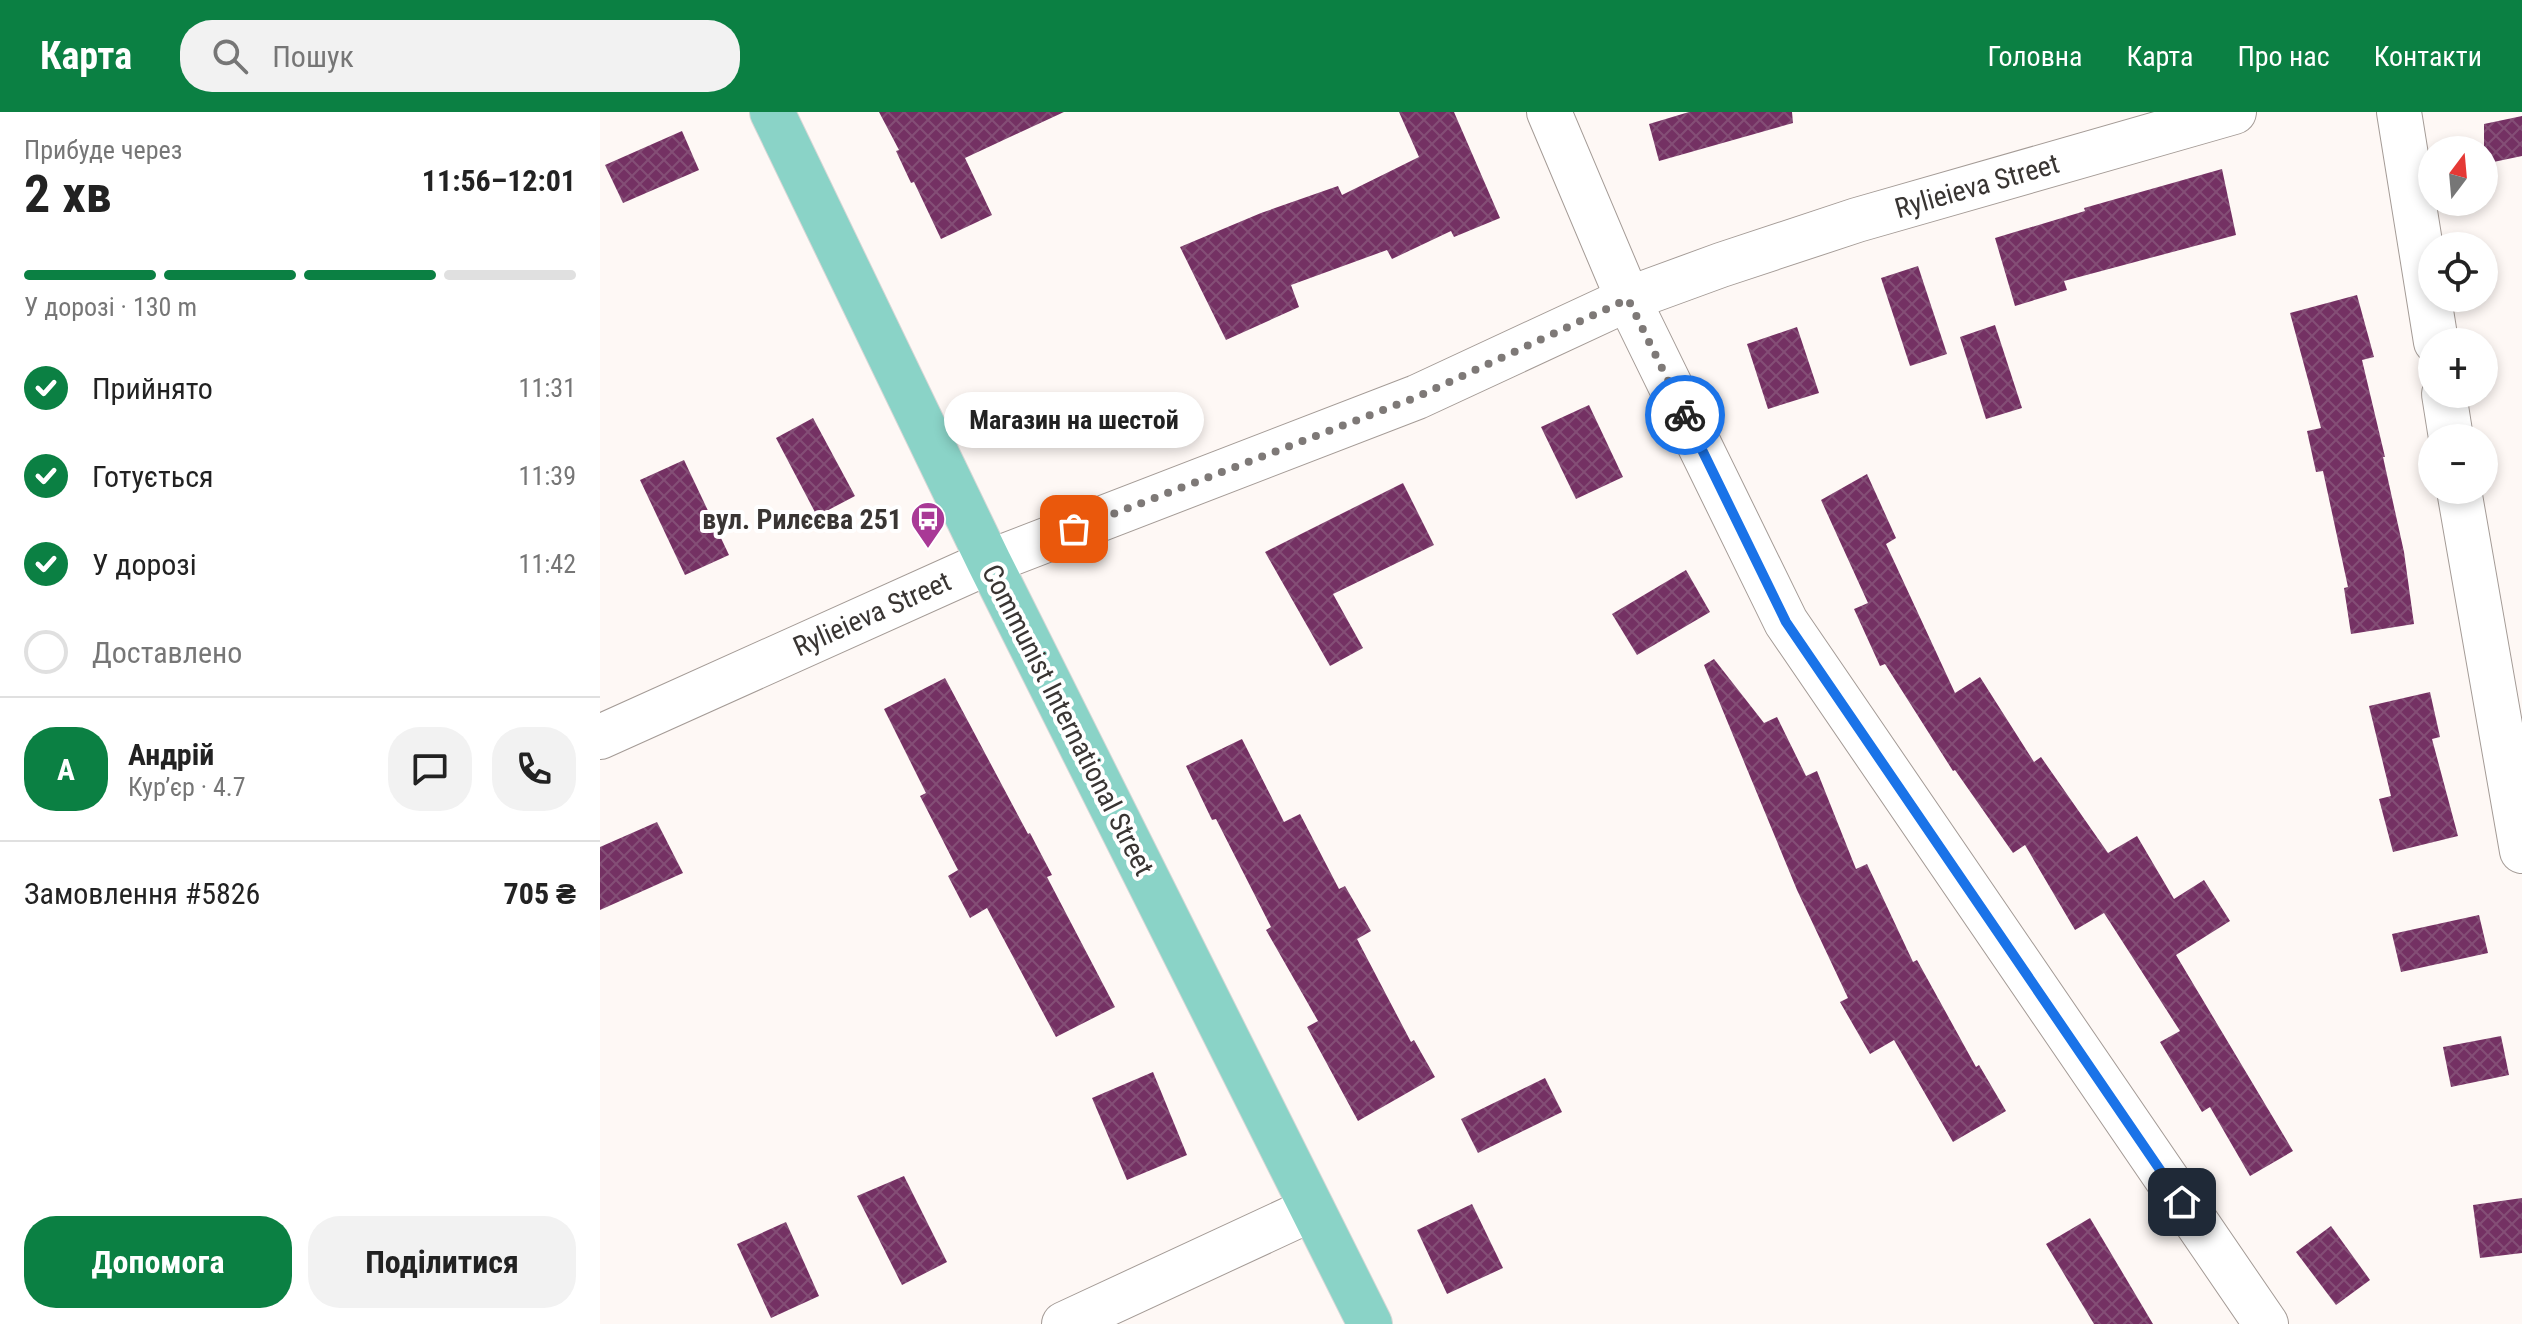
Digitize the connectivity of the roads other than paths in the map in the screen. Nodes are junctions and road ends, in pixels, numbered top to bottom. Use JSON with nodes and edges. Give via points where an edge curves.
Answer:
{"nodes":[{"id":1,"x":772,"y":112,"type":"edge"},
{"id":2,"x":1549,"y":112,"type":"edge"},
{"id":3,"x":2234,"y":112,"type":"edge"},
{"id":4,"x":2399,"y":112,"type":"edge"},
{"id":5,"x":1628,"y":299,"type":"junction"},
{"id":6,"x":2434,"y":328,"type":"edge"},
{"id":7,"x":2461,"y":504,"type":"edge"},
{"id":8,"x":989,"y":562,"type":"junction"},
{"id":9,"x":600,"y":737,"type":"edge"},
{"id":10,"x":2522,"y":851,"type":"edge"},
{"id":11,"x":1312,"y":1209,"type":"junction"},
{"id":12,"x":1064,"y":1324,"type":"edge"},
{"id":13,"x":1370,"y":1324,"type":"edge"},
{"id":14,"x":2266,"y":1324,"type":"edge"}],
"edges":[{"from":1,"to":8,"type":"main road","name":"Communist International Street"},
{"from":2,"to":5,"type":"street"},
{"from":3,"to":5,"type":"street","name":"Rylieieva Street","via":[[1872,216]]},
{"from":4,"to":6,"type":"street"},
{"from":5,"to":8,"type":"street","name":"Rylieieva Street","via":[[1417,397]]},
{"from":5,"to":14,"type":"street","via":[[1786,622]]},
{"from":7,"to":10,"type":"street"},
{"from":8,"to":9,"type":"street","name":"Rylieieva Street"},
{"from":8,"to":11,"type":"main road","name":"Communist International Street"},
{"from":11,"to":12,"type":"street"},
{"from":11,"to":13,"type":"main road","name":"Communist International Street"}]}
